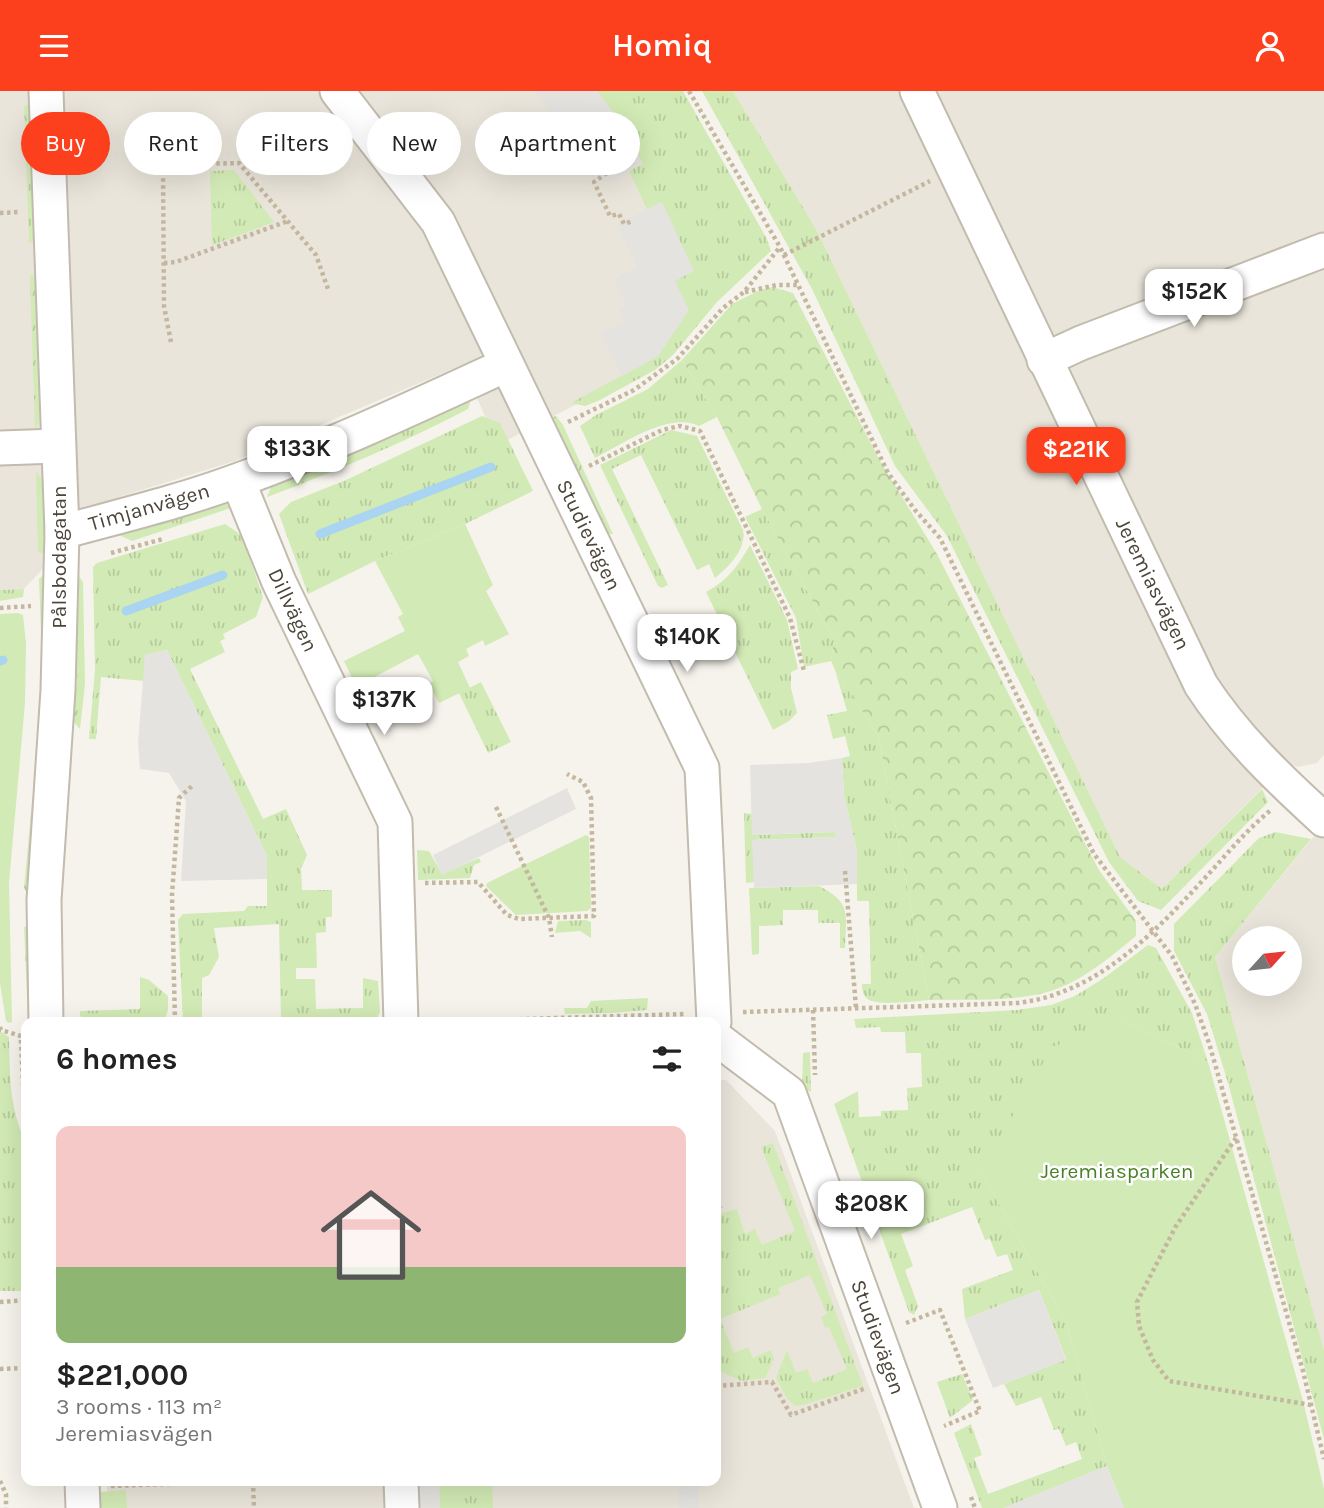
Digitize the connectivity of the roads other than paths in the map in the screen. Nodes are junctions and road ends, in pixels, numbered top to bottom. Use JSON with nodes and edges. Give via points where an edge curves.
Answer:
{"nodes":[{"id":1,"x":46,"y":91,"type":"edge"},
{"id":2,"x":337,"y":91,"type":"edge"},
{"id":3,"x":917,"y":91,"type":"edge"},
{"id":4,"x":1324,"y":250,"type":"edge"},
{"id":5,"x":1044,"y":360,"type":"junction"},
{"id":6,"x":506,"y":365,"type":"junction"},
{"id":7,"x":58,"y":446,"type":"junction"},
{"id":8,"x":0,"y":448,"type":"edge"},
{"id":9,"x":238,"y":481,"type":"junction"},
{"id":10,"x":62,"y":532,"type":"junction"},
{"id":11,"x":1313,"y":803,"type":"edge"},
{"id":12,"x":30,"y":1017,"type":"edge"},
{"id":13,"x":401,"y":1017,"type":"edge"},
{"id":14,"x":714,"y":1017,"type":"edge"},
{"id":15,"x":721,"y":1030,"type":"edge"},
{"id":16,"x":401,"y":1486,"type":"edge"},
{"id":17,"x":402,"y":1508,"type":"edge"},
{"id":18,"x":940,"y":1508,"type":"edge"}],
"edges":[{"from":1,"to":7,"type":"street","name":"Pålsbodagatan"},
{"from":2,"to":6,"type":"street","name":"Studievägen","via":[[438,222]]},
{"from":3,"to":5,"type":"street","name":"Jeremiasvägen"},
{"from":4,"to":5,"type":"street"},
{"from":5,"to":11,"type":"street","name":"Jeremiasvägen","via":[[1201,685],[1250,749]]},
{"from":6,"to":9,"type":"street","name":"Timjanvägen"},
{"from":6,"to":14,"type":"street","name":"Studievägen","via":[[702,768]]},
{"from":7,"to":8,"type":"street"},
{"from":7,"to":10,"type":"street","name":"Pålsbodagatan"},
{"from":9,"to":10,"type":"street","name":"Timjanvägen"},
{"from":9,"to":13,"type":"street","name":"Dillvägen","via":[[278,582],[395,822]]},
{"from":10,"to":12,"type":"street","name":"Pålsbodagatan","via":[[58,690],[44,900]]},
{"from":15,"to":18,"type":"street","name":"Studievägen","via":[[789,1093]]},
{"from":16,"to":17,"type":"street"}]}
